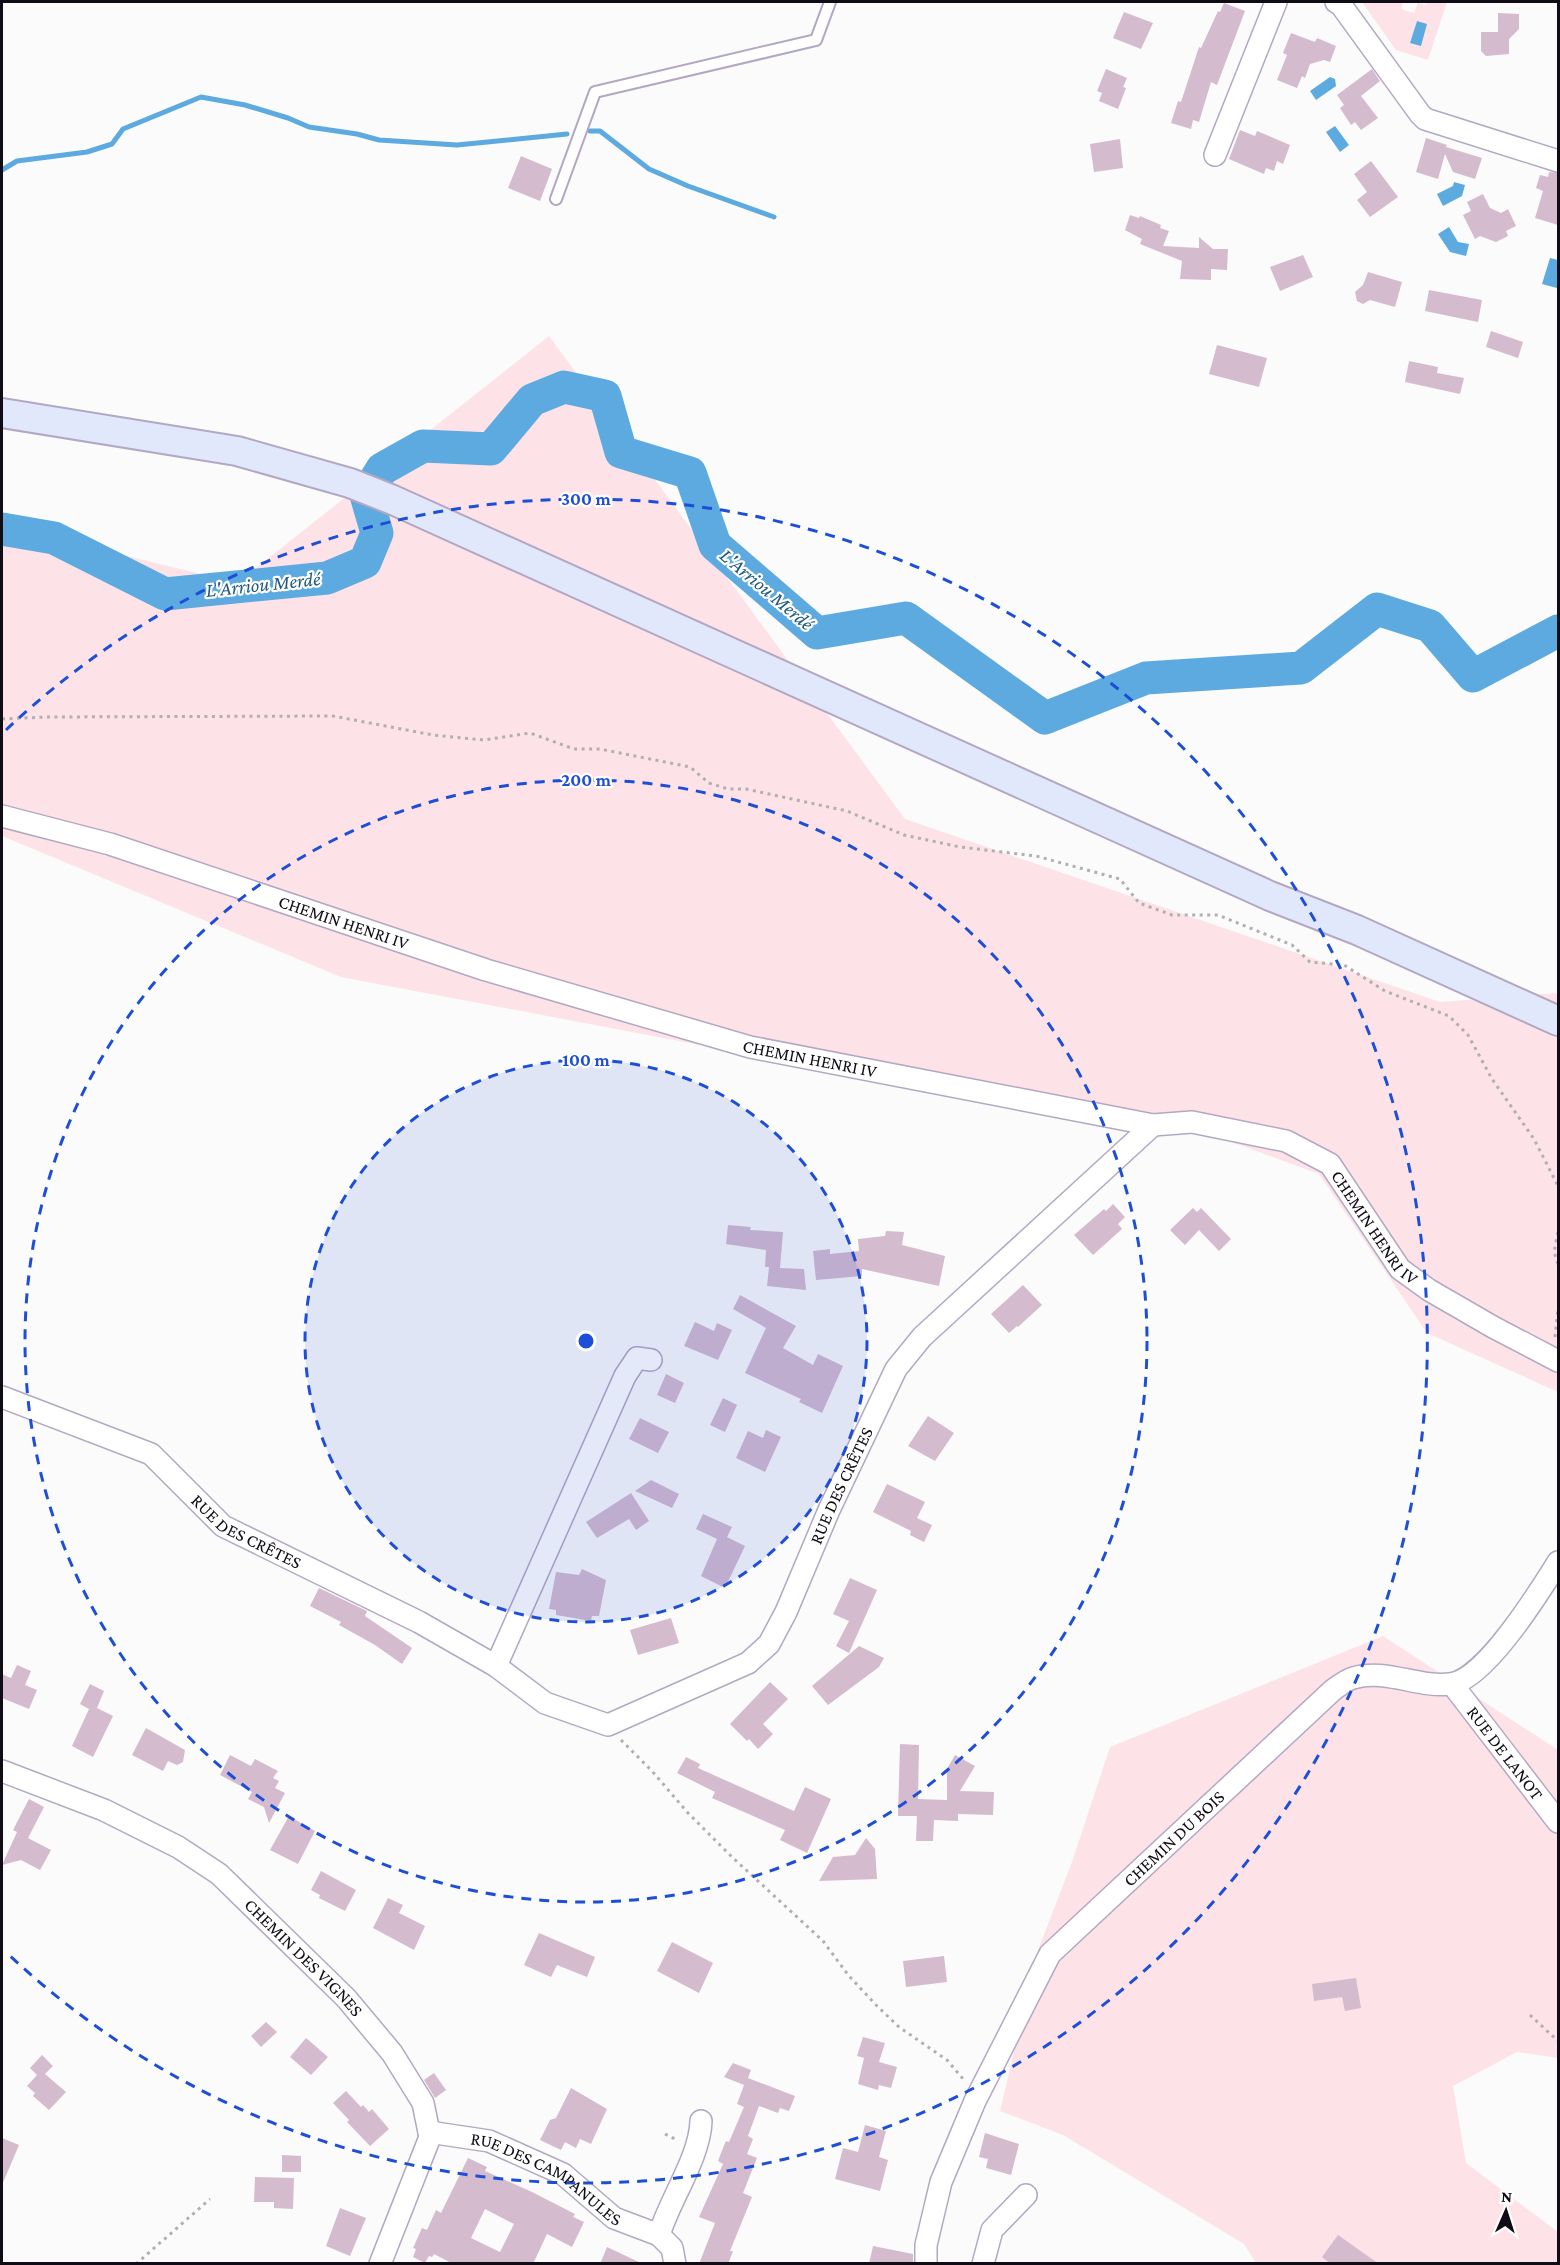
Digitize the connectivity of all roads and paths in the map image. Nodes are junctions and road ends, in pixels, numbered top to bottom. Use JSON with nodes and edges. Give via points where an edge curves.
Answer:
{"nodes":[{"id":1,"x":830,"y":2,"type":"edge"},
{"id":2,"x":1276,"y":2,"type":"edge"},
{"id":3,"x":1336,"y":2,"type":"edge"},
{"id":4,"x":1215,"y":155,"type":"dead end"},
{"id":5,"x":1558,"y":161,"type":"edge"},
{"id":6,"x":556,"y":199,"type":"dead end"},
{"id":7,"x":2,"y":413,"type":"edge"},
{"id":8,"x":2,"y":719,"type":"edge"},
{"id":9,"x":2,"y":816,"type":"edge"},
{"id":10,"x":1270,"y":896,"type":"junction"},
{"id":11,"x":1558,"y":1021,"type":"edge"},
{"id":12,"x":1558,"y":1038,"type":"edge"},
{"id":13,"x":1153,"y":1125,"type":"junction"},
{"id":14,"x":1558,"y":1186,"type":"edge"},
{"id":15,"x":1558,"y":1232,"type":"edge"},
{"id":16,"x":1558,"y":1264,"type":"edge"},
{"id":17,"x":1558,"y":1309,"type":"edge"},
{"id":18,"x":651,"y":1360,"type":"dead end"},
{"id":19,"x":1556,"y":1360,"type":"edge"},
{"id":20,"x":2,"y":1397,"type":"edge"},
{"id":21,"x":1558,"y":1562,"type":"edge"},
{"id":22,"x":496,"y":1666,"type":"junction"},
{"id":23,"x":1452,"y":1684,"type":"junction"},
{"id":24,"x":608,"y":1725,"type":"junction"},
{"id":25,"x":2,"y":1771,"type":"edge"},
{"id":26,"x":1558,"y":1822,"type":"edge"},
{"id":27,"x":1530,"y":2015,"type":"dead end"},
{"id":28,"x":1558,"y":2041,"type":"edge"},
{"id":29,"x":975,"y":2101,"type":"junction"},
{"id":30,"x":701,"y":2121,"type":"dead end"},
{"id":31,"x":429,"y":2132,"type":"junction"},
{"id":32,"x":1026,"y":2195,"type":"dead end"},
{"id":33,"x":210,"y":2199,"type":"dead end"},
{"id":34,"x":659,"y":2235,"type":"junction"},
{"id":35,"x":136,"y":2264,"type":"edge"},
{"id":36,"x":380,"y":2264,"type":"edge"},
{"id":37,"x":675,"y":2264,"type":"edge"},
{"id":38,"x":926,"y":2264,"type":"edge"},
{"id":39,"x":982,"y":2264,"type":"edge"}],
"edges":[{"from":1,"to":6,"type":"lane","via":[[816,40],[594,92]]},
{"from":2,"to":4,"type":"street"},
{"from":3,"to":5,"type":"street","via":[[1425,118]]},
{"from":7,"to":10,"type":"main road","via":[[237,451],[350,483]]},
{"from":8,"to":14,"type":"path","via":[[333,716],[433,735],[484,740],[530,733],[574,749],[600,749],[690,767],[709,783],[847,811],[904,836],[1036,856],[1120,879],[1139,903],[1172,915],[1218,915],[1292,945],[1310,962],[1344,965],[1385,991],[1449,1016],[1468,1035],[1492,1079],[1534,1139]]},
{"from":9,"to":13,"type":"street","name":"CHEMIN HENRI IV","via":[[110,844],[486,970],[750,1047]]},
{"from":10,"to":11,"type":"main road","via":[[1357,930]]},
{"from":10,"to":12,"type":"main road","via":[[1354,945]]},
{"from":13,"to":19,"type":"street","name":"CHEMIN HENRI IV","via":[[1192,1122],[1286,1141],[1330,1164],[1400,1269],[1447,1301]]},
{"from":13,"to":24,"type":"street","name":"RUE DES CRÊTES","via":[[922,1337],[896,1369],[769,1644],[748,1663]]},
{"from":15,"to":16,"type":"path","via":[[1554,1252]]},
{"from":17,"to":19,"type":"path"},
{"from":18,"to":22,"type":"street","via":[[637,1358],[625,1376]]},
{"from":20,"to":22,"type":"street","name":"RUE DES CRÊTES","via":[[151,1454],[223,1526],[419,1622]]},
{"from":21,"to":23,"type":"street","via":[[1498,1647],[1470,1675]]},
{"from":22,"to":24,"type":"street","name":"RUE DES CRÊTES","via":[[544,1703]]},
{"from":23,"to":26,"type":"street","name":"RUE DE LANOT"},
{"from":23,"to":29,"type":"street","name":"CHEMIN DU BOIS","via":[[1375,1675],[1352,1678],[1334,1690],[1050,1954]]},
{"from":24,"to":29,"type":"path","via":[[702,1828],[823,1941],[876,2005],[899,2027],[947,2060]]},
{"from":25,"to":31,"type":"street","name":"CHEMIN DES VIGNES","via":[[104,1809],[219,1874],[346,1998],[392,2053],[423,2103]]},
{"from":27,"to":28,"type":"path"},
{"from":29,"to":38,"type":"street","name":"CHEMIN DU BOIS","via":[[941,2182],[926,2245]]},
{"from":30,"to":34,"type":"street","via":[[701,2137]]},
{"from":31,"to":34,"type":"street","name":"RUE DES CAMPANULES","via":[[489,2141],[553,2169],[614,2218]]},
{"from":31,"to":36,"type":"street","name":"CHEMIN DES VIGNES"},
{"from":32,"to":39,"type":"street","via":[[992,2230]]},
{"from":33,"to":35,"type":"path"},
{"from":34,"to":37,"type":"street","via":[[672,2248]]}]}
